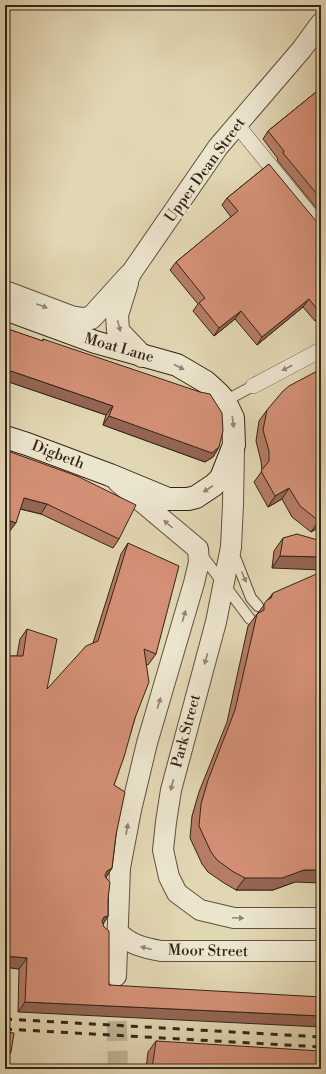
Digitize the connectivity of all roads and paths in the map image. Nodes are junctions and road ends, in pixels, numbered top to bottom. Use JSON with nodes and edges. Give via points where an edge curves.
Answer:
{"nodes":[{"id":1,"x":321,"y":23,"type":"edge"},
{"id":2,"x":321,"y":30,"type":"edge"},
{"id":3,"x":302,"y":49,"type":"junction"},
{"id":4,"x":237,"y":125,"type":"junction"},
{"id":5,"x":321,"y":228,"type":"edge"},
{"id":6,"x":129,"y":276,"type":"junction"},
{"id":7,"x":5,"y":292,"type":"edge"},
{"id":8,"x":5,"y":309,"type":"edge"},
{"id":9,"x":321,"y":350,"type":"edge"},
{"id":10,"x":142,"y":356,"type":"junction"},
{"id":11,"x":253,"y":386,"type":"joint"},
{"id":12,"x":225,"y":401,"type":"junction"},
{"id":13,"x":5,"y":438,"type":"edge"},
{"id":14,"x":234,"y":445,"type":"junction"},
{"id":15,"x":110,"y":475,"type":"junction"},
{"id":16,"x":231,"y":547,"type":"junction"},
{"id":17,"x":198,"y":549,"type":"junction"},
{"id":18,"x":224,"y":586,"type":"junction"},
{"id":19,"x":258,"y":606,"type":"dead end"},
{"id":20,"x":250,"y":619,"type":"dead end"},
{"id":21,"x":120,"y":868,"type":"junction"},
{"id":22,"x":108,"y":884,"type":"edge"},
{"id":23,"x":321,"y":918,"type":"edge"},
{"id":24,"x":115,"y":933,"type":"junction"},
{"id":25,"x":321,"y":951,"type":"edge"},
{"id":26,"x":116,"y":976,"type":"tunnel mouth"}],
"edges":[{"from":1,"to":3,"type":"street","name":"Upper Dean Street"},
{"from":2,"to":3,"type":"street","name":"Upper Dean Street"},
{"from":3,"to":4,"type":"street","name":"Upper Dean Street"},
{"from":4,"to":5,"type":"street"},
{"from":4,"to":6,"type":"street","name":"Upper Dean Street","via":[[216,150]]},
{"from":7,"to":6,"type":"main road","one_way":true,"via":[[71,317],[91,318]]},
{"from":6,"to":10,"type":"main road","one_way":true,"via":[[117,315],[118,331]]},
{"from":8,"to":10,"type":"main road","name":"Moat Lane","via":[[71,334]]},
{"from":9,"to":11,"type":"street","one_way":true},
{"from":10,"to":12,"type":"main road","name":"Moat Lane","one_way":true,"via":[[177,365],[206,382]]},
{"from":11,"to":12,"type":"lane"},
{"from":12,"to":14,"type":"main road","one_way":true,"via":[[233,418]]},
{"from":13,"to":15,"type":"main road","name":"Digbeth"},
{"from":14,"to":15,"type":"main road","name":"Digbeth","one_way":true,"via":[[221,478],[200,494],[188,499],[168,499]]},
{"from":14,"to":16,"type":"street","name":"Park Street"},
{"from":17,"to":15,"type":"street","one_way":true},
{"from":16,"to":18,"type":"street","name":"Park Street"},
{"from":16,"to":19,"type":"lane","one_way":true,"via":[[251,598]]},
{"from":17,"to":18,"type":"lane"},
{"from":21,"to":17,"type":"street","one_way":true,"via":[[147,743],[194,583],[199,562]]},
{"from":18,"to":20,"type":"lane"},
{"from":18,"to":23,"type":"street","name":"Park Street","one_way":true,"via":[[171,790],[163,850],[169,876],[177,893],[200,910],[234,918]]},
{"from":21,"to":22,"type":"lane","via":[[113,882]]},
{"from":21,"to":24,"type":"street"},
{"from":25,"to":24,"type":"street","name":"Moor Street","one_way":true,"via":[[161,951],[134,944]]},
{"from":24,"to":26,"type":"street"}]}
